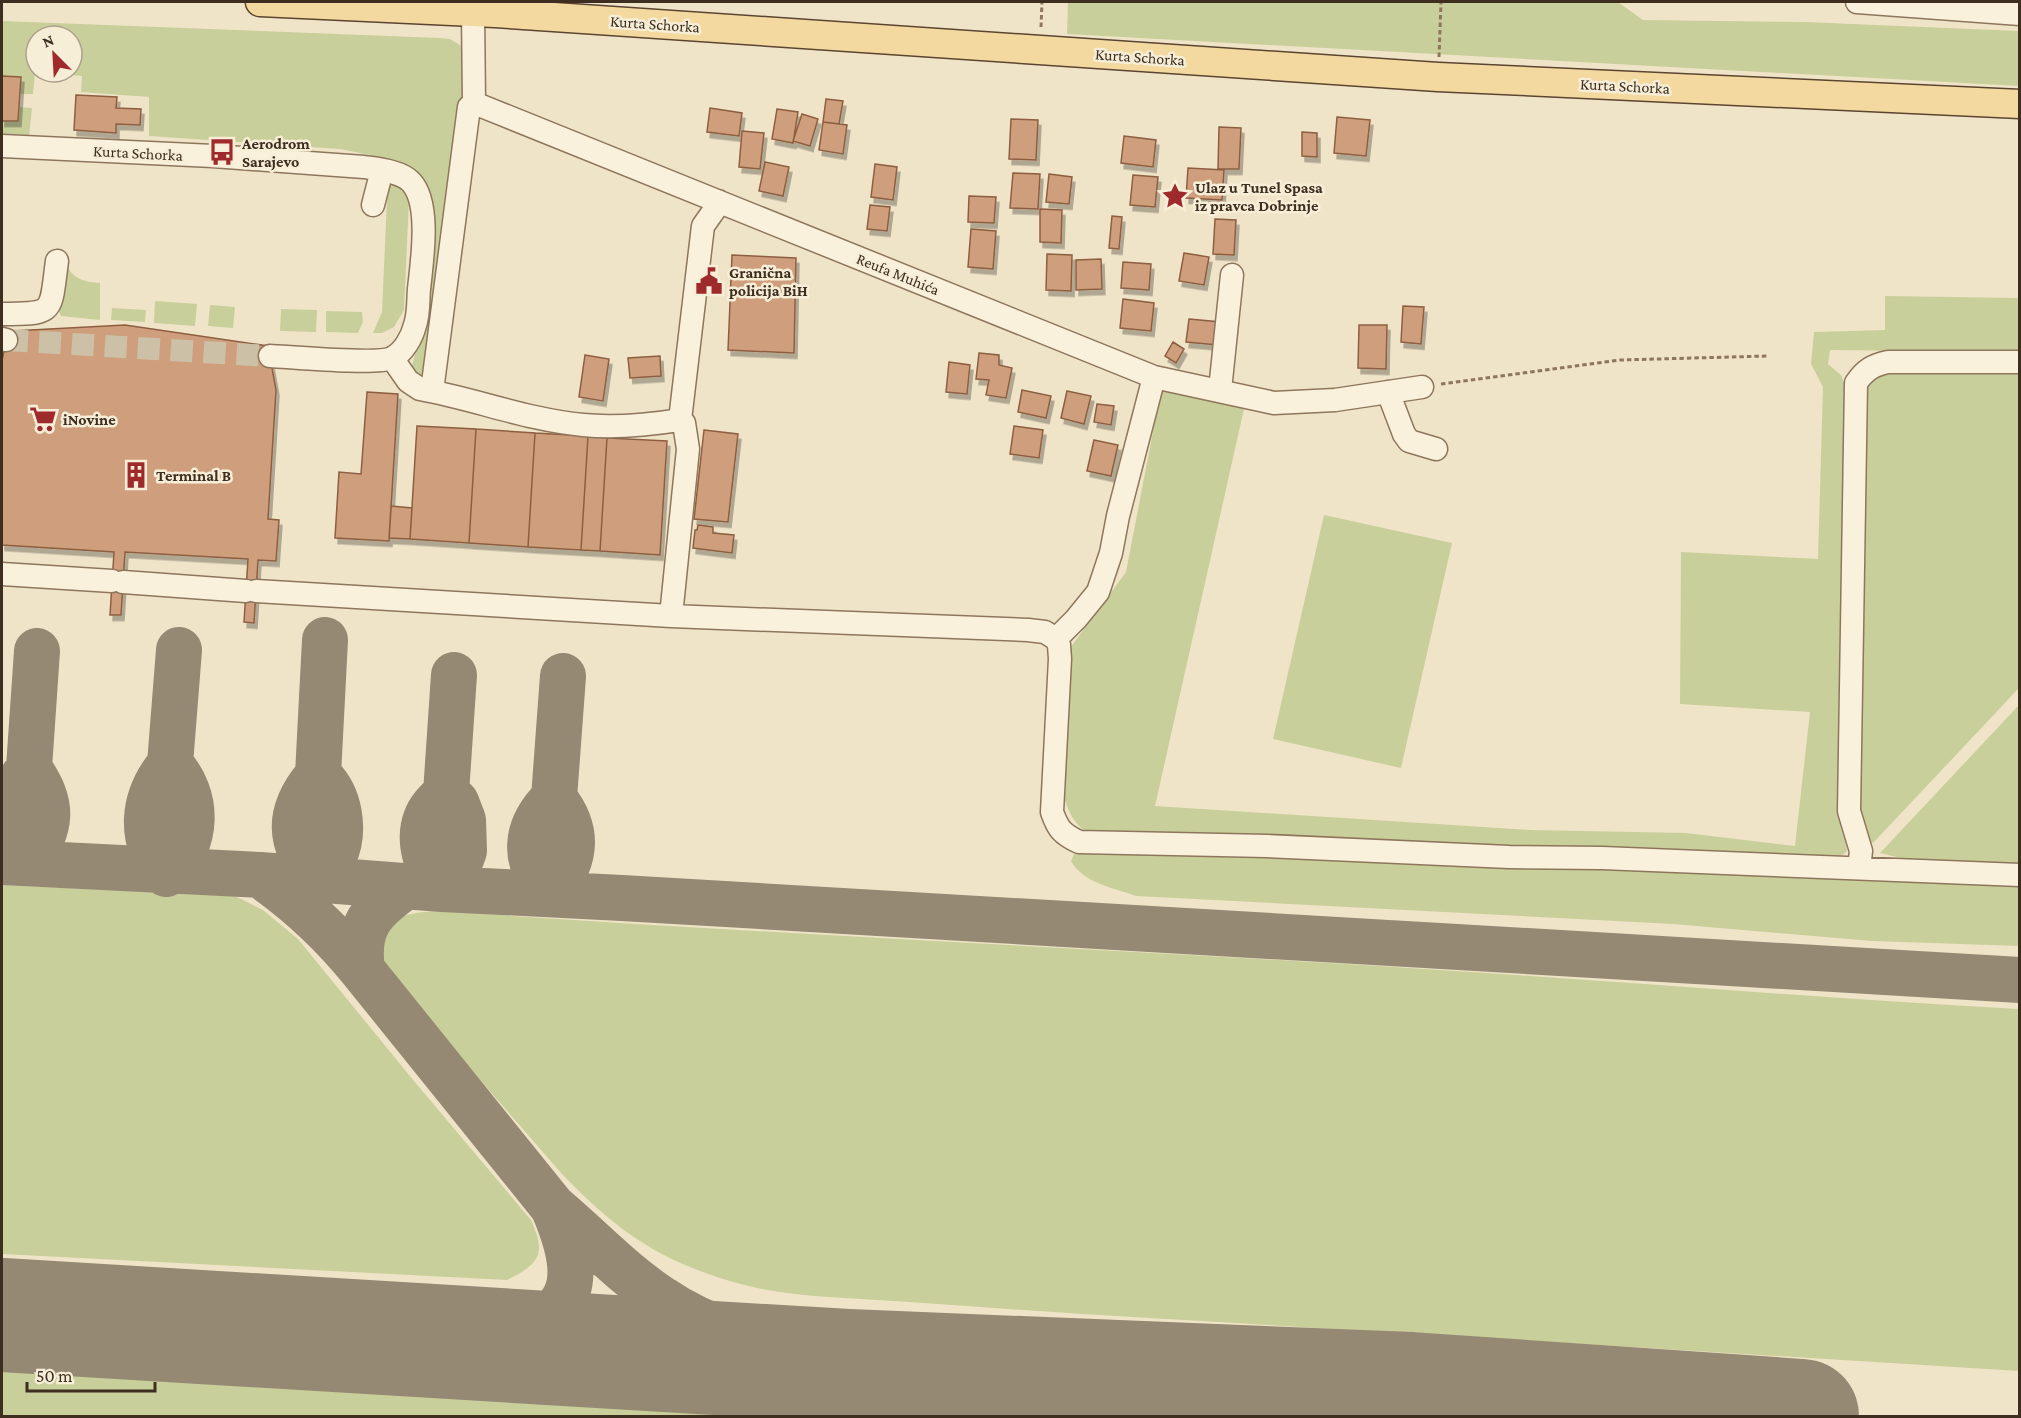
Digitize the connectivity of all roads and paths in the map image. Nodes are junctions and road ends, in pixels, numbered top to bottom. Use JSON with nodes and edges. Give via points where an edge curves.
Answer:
{"nodes":[{"id":1,"x":260,"y":2,"type":"edge"},
{"id":2,"x":1441,"y":2,"type":"edge"},
{"id":3,"x":1857,"y":2,"type":"edge"},
{"id":4,"x":488,"y":9,"type":"edge"},
{"id":5,"x":2019,"y":14,"type":"edge"},
{"id":6,"x":1438,"y":77,"type":"junction"},
{"id":7,"x":474,"y":103,"type":"junction"},
{"id":8,"x":2019,"y":104,"type":"edge"},
{"id":9,"x":2,"y":146,"type":"edge"},
{"id":10,"x":382,"y":170,"type":"junction"},
{"id":11,"x":718,"y":201,"type":"junction"},
{"id":12,"x":373,"y":205,"type":"dead end"},
{"id":13,"x":57,"y":261,"type":"dead end"},
{"id":14,"x":1232,"y":275,"type":"dead end"},
{"id":15,"x":2,"y":314,"type":"edge"},
{"id":16,"x":270,"y":356,"type":"tunnel mouth"},
{"id":17,"x":1768,"y":356,"type":"dead end"},
{"id":18,"x":392,"y":358,"type":"junction"},
{"id":19,"x":2019,"y":362,"type":"edge"},
{"id":20,"x":1154,"y":377,"type":"junction"},
{"id":21,"x":1422,"y":387,"type":"joint"},
{"id":22,"x":1220,"y":390,"type":"junction"},
{"id":23,"x":432,"y":391,"type":"junction"},
{"id":24,"x":1388,"y":392,"type":"junction"},
{"id":25,"x":680,"y":420,"type":"junction"},
{"id":26,"x":1436,"y":449,"type":"dead end"},
{"id":27,"x":2,"y":574,"type":"edge"},
{"id":28,"x":671,"y":616,"type":"junction"},
{"id":29,"x":1056,"y":639,"type":"junction"},
{"id":30,"x":1859,"y":868,"type":"junction"},
{"id":31,"x":2019,"y":875,"type":"edge"}],
"edges":[{"from":1,"to":4,"type":"main road","name":"Kurta Schorka"},
{"from":2,"to":6,"type":"path"},
{"from":3,"to":5,"type":"street"},
{"from":4,"to":6,"type":"main road","name":"Kurta Schorka"},
{"from":4,"to":7,"type":"street"},
{"from":6,"to":8,"type":"main road","name":"Kurta Schorka"},
{"from":7,"to":11,"type":"street","name":"Reufa Muhića"},
{"from":7,"to":23,"type":"street","via":[[469,107]]},
{"from":9,"to":10,"type":"street","name":"Kurta Schorka","via":[[213,156]]},
{"from":10,"to":12,"type":"street"},
{"from":10,"to":18,"type":"street","name":"Kurta Schorka","via":[[410,180],[418,192],[422,214],[416,324],[404,349]]},
{"from":11,"to":20,"type":"street","name":"Reufa Muhića"},
{"from":11,"to":25,"type":"street","via":[[703,226]]},
{"from":13,"to":15,"type":"street","via":[[52,300],[47,308],[38,314]]},
{"from":14,"to":22,"type":"street"},
{"from":16,"to":18,"type":"street","via":[[372,361]]},
{"from":17,"to":21,"type":"path","via":[[1620,360]]},
{"from":18,"to":23,"type":"street","via":[[408,381]]},
{"from":19,"to":30,"type":"street","via":[[1888,362],[1875,364],[1856,383],[1849,811],[1861,851]]},
{"from":20,"to":22,"type":"street","name":"Reufa Muhića"},
{"from":20,"to":29,"type":"street","via":[[1098,592]]},
{"from":21,"to":24,"type":"street","name":"Reufa Muhića"},
{"from":22,"to":24,"type":"street","name":"Reufa Muhića","via":[[1274,402],[1335,400]]},
{"from":23,"to":25,"type":"street","via":[[582,425],[629,426]]},
{"from":24,"to":26,"type":"street","via":[[1409,441]]},
{"from":25,"to":28,"type":"street","via":[[684,423],[688,449]]},
{"from":27,"to":28,"type":"street"},
{"from":28,"to":29,"type":"street","via":[[1028,630],[1045,632]]},
{"from":29,"to":30,"type":"street","via":[[1060,659],[1053,812],[1065,836],[1079,842]]},
{"from":30,"to":31,"type":"street"}]}
